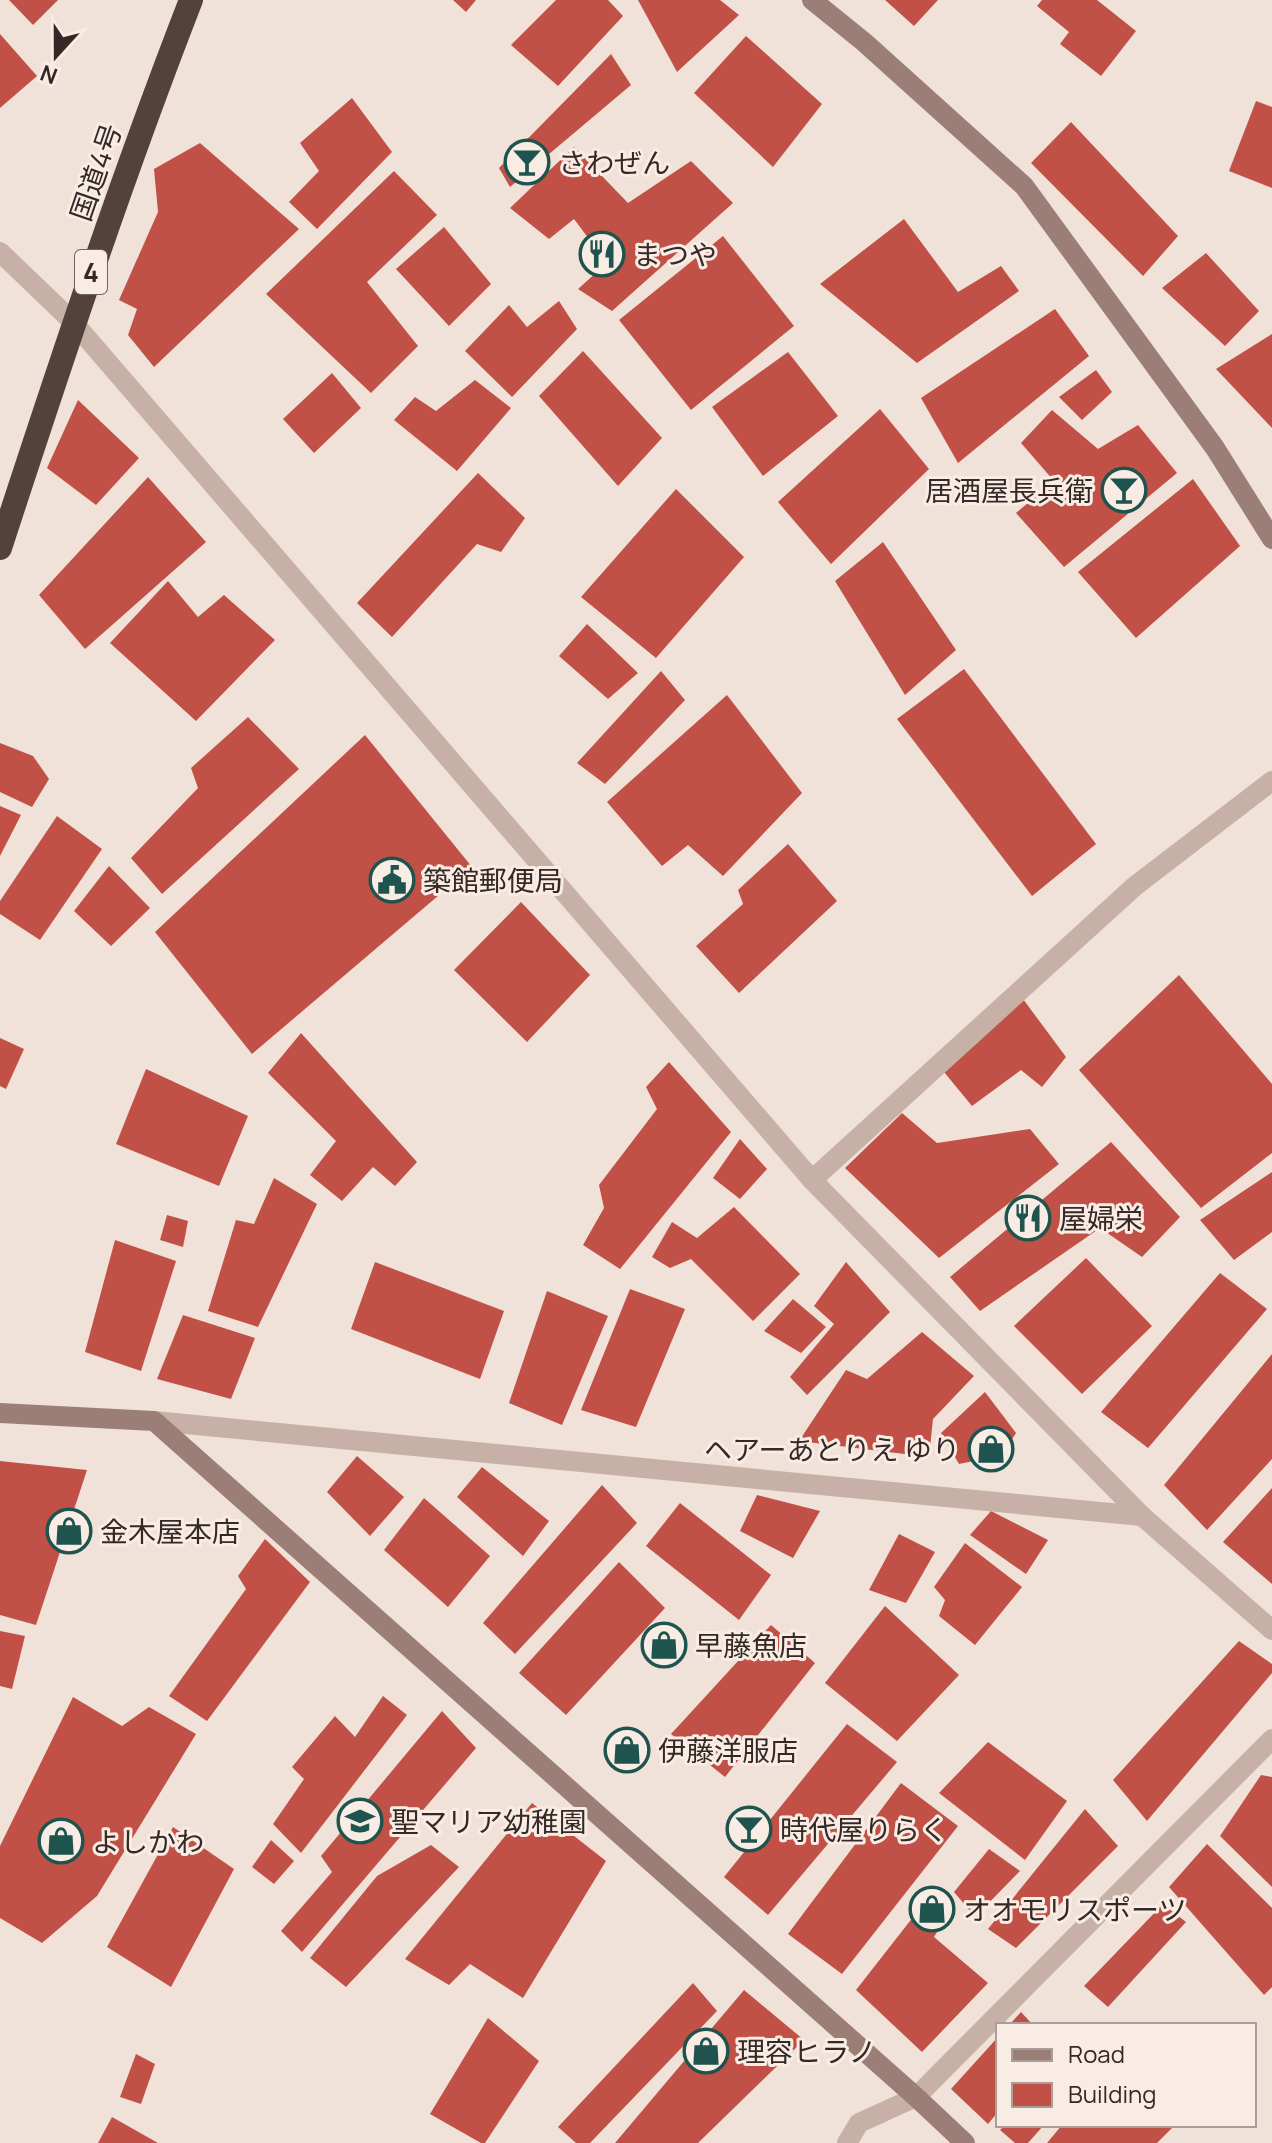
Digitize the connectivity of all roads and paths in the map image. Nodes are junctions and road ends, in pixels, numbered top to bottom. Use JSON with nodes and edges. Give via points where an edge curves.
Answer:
{"nodes":[{"id":1,"x":191,"y":0,"type":"edge"},
{"id":2,"x":812,"y":0,"type":"edge"},
{"id":3,"x":0,"y":252,"type":"edge"},
{"id":4,"x":74,"y":323,"type":"junction"},
{"id":5,"x":1272,"y":539,"type":"edge"},
{"id":6,"x":0,"y":548,"type":"edge"},
{"id":7,"x":1272,"y":781,"type":"edge"},
{"id":8,"x":812,"y":1180,"type":"junction"},
{"id":9,"x":0,"y":1413,"type":"edge"},
{"id":10,"x":154,"y":1421,"type":"junction"},
{"id":11,"x":1142,"y":1516,"type":"junction"},
{"id":12,"x":1272,"y":1630,"type":"edge"},
{"id":13,"x":1272,"y":1739,"type":"edge"},
{"id":14,"x":916,"y":2097,"type":"junction"},
{"id":15,"x":847,"y":2143,"type":"edge"},
{"id":16,"x":965,"y":2143,"type":"edge"}],
"edges":[{"from":1,"to":4,"type":"highway","name":"国道4号","number":"4"},
{"from":2,"to":5,"type":"street","via":[[1024,186],[1215,448]]},
{"from":3,"to":4,"type":"street"},
{"from":4,"to":6,"type":"highway","name":"国道4号","number":"4"},
{"from":4,"to":8,"type":"street"},
{"from":7,"to":8,"type":"street","via":[[1135,886]]},
{"from":8,"to":11,"type":"street"},
{"from":9,"to":10,"type":"street"},
{"from":10,"to":11,"type":"street"},
{"from":10,"to":14,"type":"street"},
{"from":11,"to":12,"type":"street"},
{"from":13,"to":14,"type":"street"},
{"from":14,"to":15,"type":"street","via":[[859,2123]]},
{"from":14,"to":16,"type":"street"}]}
